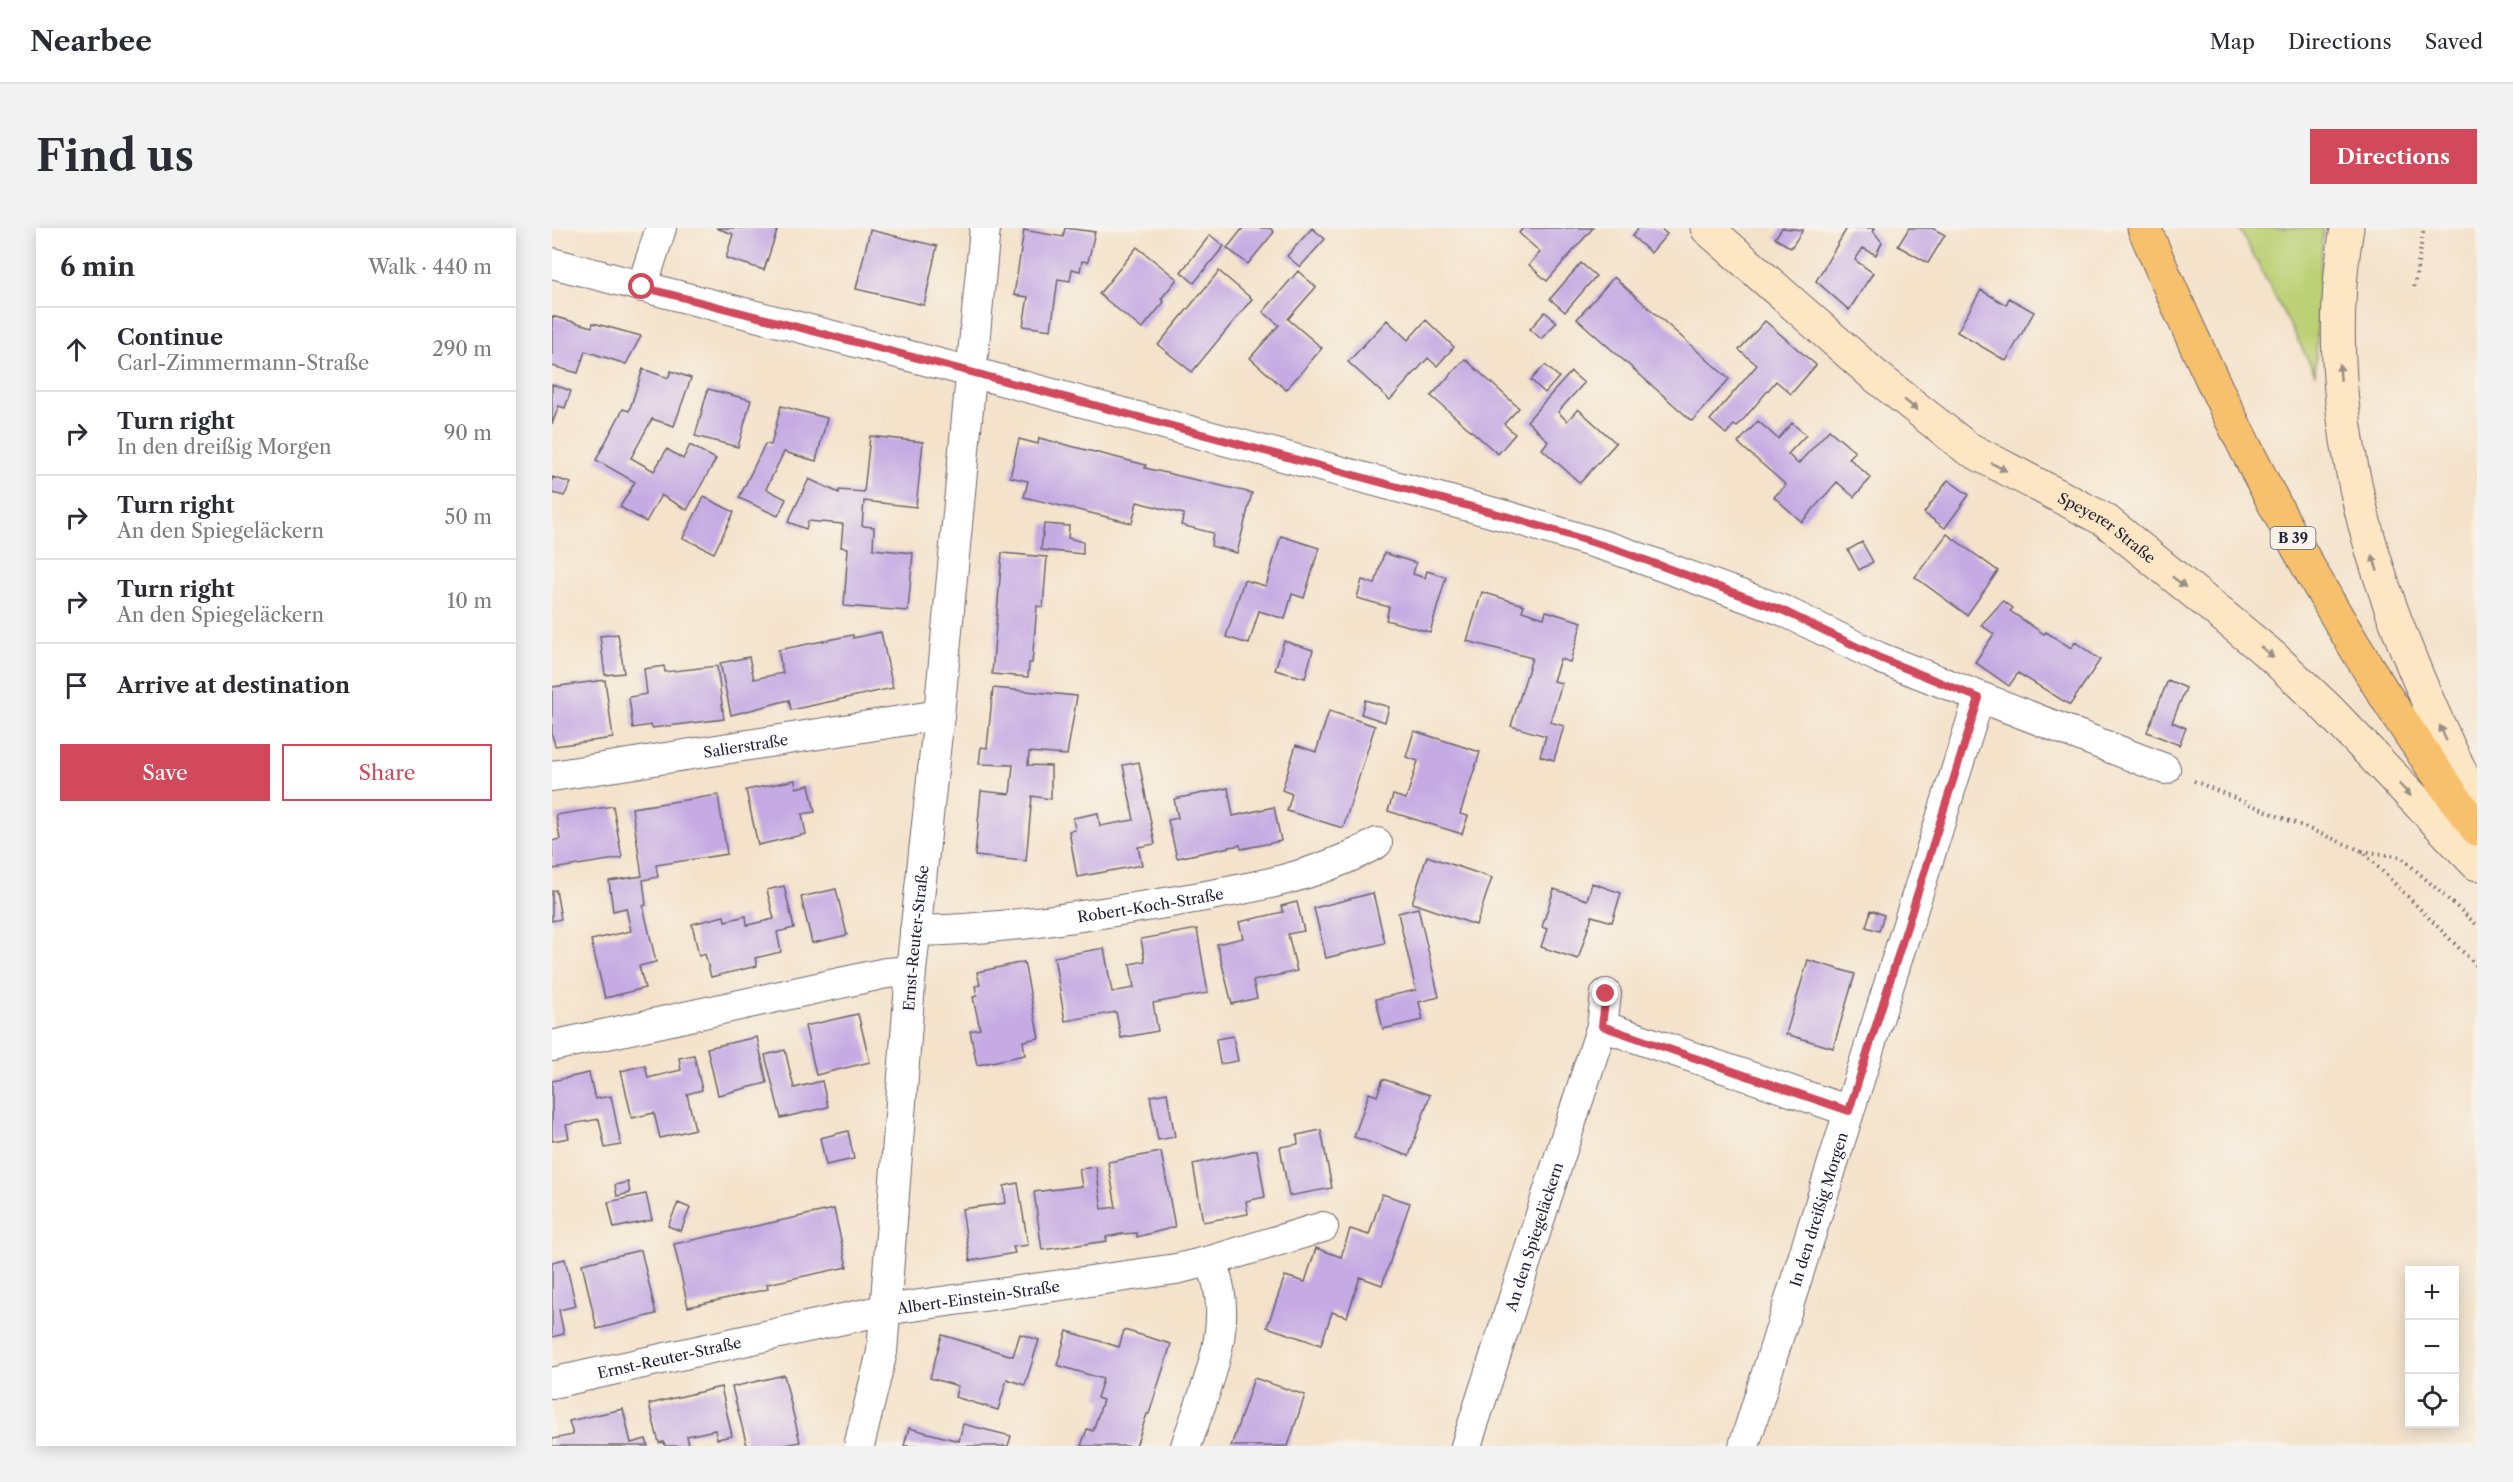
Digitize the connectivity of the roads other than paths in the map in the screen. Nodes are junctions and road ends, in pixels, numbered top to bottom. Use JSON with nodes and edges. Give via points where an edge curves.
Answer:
{"nodes":[{"id":1,"x":661,"y":228,"type":"edge"},
{"id":2,"x":985,"y":228,"type":"edge"},
{"id":3,"x":1707,"y":228,"type":"edge"},
{"id":4,"x":2144,"y":228,"type":"edge"},
{"id":5,"x":2347,"y":228,"type":"edge"},
{"id":6,"x":552,"y":263,"type":"edge"},
{"id":7,"x":642,"y":287,"type":"junction"},
{"id":8,"x":971,"y":372,"type":"junction"},
{"id":9,"x":1979,"y":698,"type":"junction"},
{"id":10,"x":939,"y":715,"type":"junction"},
{"id":11,"x":2165,"y":769,"type":"road end"},
{"id":12,"x":552,"y":776,"type":"edge"},
{"id":13,"x":2477,"y":805,"type":"edge"},
{"id":14,"x":2477,"y":829,"type":"edge"},
{"id":15,"x":1377,"y":843,"type":"dead end"},
{"id":16,"x":2477,"y":864,"type":"edge"},
{"id":17,"x":915,"y":931,"type":"junction"},
{"id":18,"x":911,"y":971,"type":"junction"},
{"id":19,"x":1606,"y":994,"type":"dead end"},
{"id":20,"x":1602,"y":1026,"type":"junction"},
{"id":21,"x":552,"y":1046,"type":"edge"},
{"id":22,"x":1849,"y":1111,"type":"junction"},
{"id":23,"x":1323,"y":1227,"type":"dead end"},
{"id":24,"x":1210,"y":1261,"type":"junction"},
{"id":25,"x":884,"y":1310,"type":"junction"},
{"id":26,"x":552,"y":1383,"type":"edge"},
{"id":27,"x":859,"y":1446,"type":"edge"},
{"id":28,"x":1186,"y":1446,"type":"edge"},
{"id":29,"x":1466,"y":1446,"type":"edge"},
{"id":30,"x":1744,"y":1446,"type":"edge"}],
"edges":[{"from":1,"to":7,"type":"street"},
{"from":2,"to":8,"type":"street","name":"Ernst-Reuter-Straße"},
{"from":3,"to":16,"type":"main road","name":"Speyerer Straße","one_way":true,"via":[[1873,374],[1983,459],[2076,503],[2127,537],[2273,657]]},
{"from":4,"to":14,"type":"main road","number":"B 39","via":[[2204,364],[2337,617],[2396,715]]},
{"from":13,"to":5,"type":"main road","one_way":true,"via":[[2393,619],[2353,476],[2337,339]]},
{"from":6,"to":7,"type":"street"},
{"from":7,"to":8,"type":"street"},
{"from":8,"to":9,"type":"street","via":[[1513,518],[1618,550],[1784,611],[1880,658]]},
{"from":8,"to":10,"type":"street","name":"Ernst-Reuter-Straße"},
{"from":9,"to":11,"type":"street"},
{"from":9,"to":22,"type":"street","name":"In den dreißig Morgen"},
{"from":10,"to":12,"type":"street","name":"Salierstraße"},
{"from":10,"to":17,"type":"street","name":"Ernst-Reuter-Straße"},
{"from":15,"to":17,"type":"street","name":"Robert-Koch-Straße","via":[[1342,861],[1262,887],[1020,925]]},
{"from":17,"to":18,"type":"street","name":"Ernst-Reuter-Straße"},
{"from":18,"to":21,"type":"street","via":[[876,975]]},
{"from":18,"to":25,"type":"street","name":"Ernst-Reuter-Straße"},
{"from":19,"to":20,"type":"street","name":"An den Spiegeläckern"},
{"from":20,"to":22,"type":"street"},
{"from":20,"to":29,"type":"street","name":"An den Spiegeläckern"},
{"from":22,"to":30,"type":"street","name":"In den dreißig Morgen"},
{"from":23,"to":24,"type":"street","name":"Albert-Einstein-Straße"},
{"from":24,"to":25,"type":"street","name":"Albert-Einstein-Straße"},
{"from":24,"to":28,"type":"street","via":[[1219,1280],[1221,1333]]},
{"from":25,"to":26,"type":"street","name":"Ernst-Reuter-Straße"},
{"from":25,"to":27,"type":"street","name":"Albert-Einstein-Straße","via":[[882,1352]]}]}
